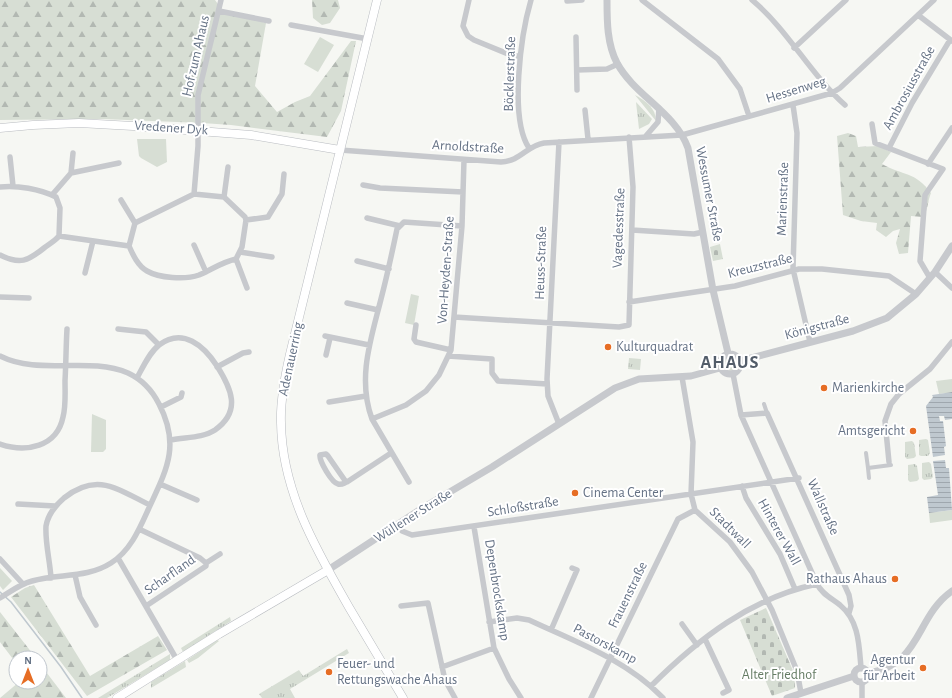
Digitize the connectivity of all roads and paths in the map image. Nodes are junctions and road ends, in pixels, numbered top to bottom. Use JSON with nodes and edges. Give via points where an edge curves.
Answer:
{"nodes":[{"id":1,"x":221,"y":0,"type":"edge"},
{"id":2,"x":377,"y":0,"type":"edge"},
{"id":3,"x":469,"y":0,"type":"edge"},
{"id":4,"x":531,"y":0,"type":"edge"},
{"id":5,"x":582,"y":0,"type":"edge"},
{"id":6,"x":607,"y":0,"type":"edge"},
{"id":7,"x":642,"y":0,"type":"edge"},
{"id":8,"x":752,"y":0,"type":"edge"},
{"id":9,"x":846,"y":0,"type":"edge"},
{"id":10,"x":934,"y":0,"type":"edge"},
{"id":11,"x":567,"y":1,"type":"dead end"},
{"id":12,"x":759,"y":2,"type":"edge"},
{"id":13,"x":219,"y":11,"type":"junction"},
{"id":14,"x":918,"y":15,"type":"junction"},
{"id":15,"x":269,"y":21,"type":"dead end"},
{"id":16,"x":291,"y":25,"type":"dead end"},
{"id":17,"x":576,"y":37,"type":"dead end"},
{"id":18,"x":368,"y":40,"type":"junction"},
{"id":19,"x":951,"y":40,"type":"edge"},
{"id":20,"x":794,"y":48,"type":"junction"},
{"id":21,"x":520,"y":56,"type":"junction"},
{"id":22,"x":618,"y":64,"type":"junction"},
{"id":23,"x":577,"y":70,"type":"junction"},
{"id":24,"x":577,"y":90,"type":"dead end"},
{"id":25,"x":832,"y":93,"type":"junction"},
{"id":26,"x":793,"y":105,"type":"junction"},
{"id":27,"x":845,"y":105,"type":"dead end"},
{"id":28,"x":659,"y":108,"type":"junction"},
{"id":29,"x":585,"y":110,"type":"dead end"},
{"id":30,"x":749,"y":116,"type":"junction"},
{"id":31,"x":872,"y":124,"type":"dead end"},
{"id":32,"x":0,"y":128,"type":"edge"},
{"id":33,"x":952,"y":128,"type":"edge"},
{"id":34,"x":198,"y":130,"type":"junction"},
{"id":35,"x":682,"y":135,"type":"junction"},
{"id":36,"x":629,"y":137,"type":"junction"},
{"id":37,"x":645,"y":137,"type":"junction"},
{"id":38,"x":588,"y":139,"type":"junction"},
{"id":39,"x":559,"y":142,"type":"junction"},
{"id":40,"x":529,"y":148,"type":"junction"},
{"id":41,"x":889,"y":148,"type":"junction"},
{"id":42,"x":340,"y":150,"type":"junction"},
{"id":43,"x":73,"y":153,"type":"dead end"},
{"id":44,"x":10,"y":157,"type":"dead end"},
{"id":45,"x":464,"y":160,"type":"junction"},
{"id":46,"x":119,"y":163,"type":"dead end"},
{"id":47,"x":928,"y":164,"type":"junction"},
{"id":48,"x":228,"y":167,"type":"dead end"},
{"id":49,"x":71,"y":173,"type":"junction"},
{"id":50,"x":284,"y":174,"type":"dead end"},
{"id":51,"x":363,"y":185,"type":"dead end"},
{"id":52,"x":13,"y":186,"type":"junction"},
{"id":53,"x":0,"y":187,"type":"edge"},
{"id":54,"x":463,"y":192,"type":"junction"},
{"id":55,"x":194,"y":194,"type":"junction"},
{"id":56,"x":52,"y":195,"type":"junction"},
{"id":57,"x":224,"y":197,"type":"junction"},
{"id":58,"x":121,"y":200,"type":"dead end"},
{"id":59,"x":367,"y":218,"type":"dead end"},
{"id":60,"x":246,"y":220,"type":"junction"},
{"id":61,"x":135,"y":223,"type":"junction"},
{"id":62,"x":400,"y":226,"type":"junction"},
{"id":63,"x":462,"y":226,"type":"junction"},
{"id":64,"x":632,"y":230,"type":"junction"},
{"id":65,"x":703,"y":232,"type":"junction"},
{"id":66,"x":62,"y":236,"type":"junction"},
{"id":67,"x":93,"y":240,"type":"junction"},
{"id":68,"x":194,"y":245,"type":"dead end"},
{"id":69,"x":129,"y":246,"type":"junction"},
{"id":70,"x":952,"y":246,"type":"edge"},
{"id":71,"x":240,"y":252,"type":"junction"},
{"id":72,"x":0,"y":255,"type":"edge"},
{"id":73,"x":272,"y":257,"type":"dead end"},
{"id":74,"x":236,"y":259,"type":"junction"},
{"id":75,"x":358,"y":261,"type":"dead end"},
{"id":76,"x":388,"y":268,"type":"junction"},
{"id":77,"x":793,"y":269,"type":"junction"},
{"id":78,"x":206,"y":272,"type":"junction"},
{"id":79,"x":85,"y":273,"type":"dead end"},
{"id":80,"x":932,"y":275,"type":"junction"},
{"id":81,"x":247,"y":288,"type":"dead end"},
{"id":82,"x":952,"y":288,"type":"edge"},
{"id":83,"x":713,"y":290,"type":"junction"},
{"id":84,"x":916,"y":294,"type":"junction"},
{"id":85,"x":0,"y":297,"type":"edge"},
{"id":86,"x":29,"y":298,"type":"dead end"},
{"id":87,"x":629,"y":302,"type":"junction"},
{"id":88,"x":347,"y":303,"type":"dead end"},
{"id":89,"x":378,"y":310,"type":"junction"},
{"id":90,"x":454,"y":317,"type":"junction"},
{"id":91,"x":550,"y":323,"type":"junction"},
{"id":92,"x":416,"y":325,"type":"dead end"},
{"id":93,"x":67,"y":329,"type":"dead end"},
{"id":94,"x":118,"y":330,"type":"dead end"},
{"id":95,"x":810,"y":342,"type":"junction"},
{"id":96,"x":952,"y":342,"type":"edge"},
{"id":97,"x":159,"y":345,"type":"junction"},
{"id":98,"x":369,"y":346,"type":"junction"},
{"id":99,"x":249,"y":352,"type":"dead end"},
{"id":100,"x":450,"y":353,"type":"junction"},
{"id":101,"x":728,"y":353,"type":"junction"},
{"id":102,"x":326,"y":355,"type":"dead end"},
{"id":103,"x":0,"y":356,"type":"edge"},
{"id":104,"x":740,"y":361,"type":"junction"},
{"id":105,"x":66,"y":366,"type":"junction"},
{"id":106,"x":217,"y":367,"type":"junction"},
{"id":107,"x":720,"y":368,"type":"junction"},
{"id":108,"x":733,"y":374,"type":"junction"},
{"id":109,"x":682,"y":377,"type":"junction"},
{"id":110,"x":137,"y":378,"type":"junction"},
{"id":111,"x":547,"y":384,"type":"junction"},
{"id":112,"x":182,"y":393,"type":"dead end"},
{"id":113,"x":366,"y":396,"type":"junction"},
{"id":114,"x":329,"y":402,"type":"dead end"},
{"id":115,"x":764,"y":404,"type":"dead end"},
{"id":116,"x":161,"y":407,"type":"junction"},
{"id":117,"x":766,"y":413,"type":"junction"},
{"id":118,"x":741,"y":415,"type":"junction"},
{"id":119,"x":372,"y":419,"type":"junction"},
{"id":120,"x":559,"y":424,"type":"junction"},
{"id":121,"x":171,"y":440,"type":"junction"},
{"id":122,"x":0,"y":444,"type":"edge"},
{"id":123,"x":391,"y":453,"type":"junction"},
{"id":124,"x":866,"y":453,"type":"dead end"},
{"id":125,"x":890,"y":464,"type":"joint"},
{"id":126,"x":868,"y":468,"type":"junction"},
{"id":127,"x":798,"y":478,"type":"junction"},
{"id":128,"x":870,"y":478,"type":"dead end"},
{"id":129,"x":346,"y":482,"type":"junction"},
{"id":130,"x":409,"y":482,"type":"dead end"},
{"id":131,"x":770,"y":482,"type":"junction"},
{"id":132,"x":160,"y":484,"type":"junction"},
{"id":133,"x":742,"y":486,"type":"junction"},
{"id":134,"x":691,"y":494,"type":"junction"},
{"id":135,"x":197,"y":500,"type":"dead end"},
{"id":136,"x":18,"y":504,"type":"dead end"},
{"id":137,"x":150,"y":505,"type":"junction"},
{"id":138,"x":55,"y":506,"type":"junction"},
{"id":139,"x":695,"y":510,"type":"junction"},
{"id":140,"x":398,"y":525,"type":"junction"},
{"id":141,"x":474,"y":527,"type":"junction"},
{"id":142,"x":139,"y":529,"type":"junction"},
{"id":143,"x":220,"y":554,"type":"dead end"},
{"id":144,"x":118,"y":558,"type":"junction"},
{"id":145,"x":0,"y":559,"type":"edge"},
{"id":146,"x":206,"y":563,"type":"junction"},
{"id":147,"x":572,"y":568,"type":"dead end"},
{"id":148,"x":328,"y":570,"type":"junction"},
{"id":149,"x":75,"y":575,"type":"junction"},
{"id":150,"x":51,"y":578,"type":"junction"},
{"id":151,"x":816,"y":582,"type":"junction"},
{"id":152,"x":23,"y":584,"type":"junction"},
{"id":153,"x":795,"y":590,"type":"junction"},
{"id":154,"x":951,"y":594,"type":"edge"},
{"id":155,"x":2,"y":597,"type":"edge"},
{"id":156,"x":768,"y":600,"type":"junction"},
{"id":157,"x":146,"y":606,"type":"junction"},
{"id":158,"x":401,"y":606,"type":"dead end"},
{"id":159,"x":849,"y":613,"type":"junction"},
{"id":160,"x":489,"y":622,"type":"junction"},
{"id":161,"x":682,"y":624,"type":"dead end"},
{"id":162,"x":96,"y":625,"type":"dead end"},
{"id":163,"x":551,"y":630,"type":"junction"},
{"id":164,"x":705,"y":639,"type":"junction"},
{"id":165,"x":697,"y":645,"type":"junction"},
{"id":166,"x":494,"y":648,"type":"junction"},
{"id":167,"x":611,"y":658,"type":"junction"},
{"id":168,"x":177,"y":660,"type":"junction"},
{"id":169,"x":442,"y":667,"type":"junction"},
{"id":170,"x":861,"y":668,"type":"junction"},
{"id":171,"x":869,"y":673,"type":"junction"},
{"id":172,"x":854,"y":676,"type":"junction"},
{"id":173,"x":862,"y":682,"type":"junction"},
{"id":174,"x":652,"y":686,"type":"junction"},
{"id":175,"x":724,"y":693,"type":"dead end"},
{"id":176,"x":801,"y":693,"type":"junction"},
{"id":177,"x":117,"y":698,"type":"edge"},
{"id":178,"x":403,"y":698,"type":"edge"},
{"id":179,"x":455,"y":698,"type":"edge"},
{"id":180,"x":521,"y":698,"type":"edge"},
{"id":181,"x":591,"y":698,"type":"edge"},
{"id":182,"x":663,"y":698,"type":"edge"},
{"id":183,"x":787,"y":698,"type":"edge"},
{"id":184,"x":862,"y":698,"type":"edge"}],
"edges":[{"from":1,"to":13,"type":"street","name":"Hof zum Ahaus"},
{"from":2,"to":18,"type":"main road","name":"Adenauerring"},
{"from":3,"to":21,"type":"street","via":[[463,26],[468,36],[513,56]]},
{"from":4,"to":21,"type":"street","name":"Böcklerstraße"},
{"from":5,"to":11,"type":"street"},
{"from":6,"to":22,"type":"street","name":"Wessumer Straße","via":[[609,39]]},
{"from":7,"to":30,"type":"street","via":[[718,59],[740,89]]},
{"from":8,"to":12,"type":"street"},
{"from":9,"to":20,"type":"street"},
{"from":10,"to":14,"type":"street","name":"Hessenweg"},
{"from":12,"to":20,"type":"street"},
{"from":13,"to":15,"type":"street","name":"Hof zum Ahaus"},
{"from":13,"to":34,"type":"street","name":"Hof zum Ahaus","via":[[199,87]]},
{"from":14,"to":19,"type":"street"},
{"from":14,"to":25,"type":"street","name":"Hessenweg"},
{"from":16,"to":18,"type":"street"},
{"from":17,"to":23,"type":"street"},
{"from":18,"to":42,"type":"main road","name":"Adenauerring"},
{"from":19,"to":41,"type":"street","name":"Ambrosiusstraße","via":[[912,103]]},
{"from":20,"to":25,"type":"street"},
{"from":21,"to":40,"type":"street","name":"Böcklerstraße","via":[[521,130]]},
{"from":22,"to":23,"type":"street","via":[[607,69]]},
{"from":22,"to":28,"type":"street","name":"Wessumer Straße","via":[[630,82]]},
{"from":23,"to":24,"type":"street"},
{"from":25,"to":26,"type":"street","name":"Hessenweg"},
{"from":25,"to":27,"type":"street"},
{"from":26,"to":30,"type":"street","name":"Hessenweg"},
{"from":26,"to":77,"type":"street","name":"Marienstraße","via":[[797,133]]},
{"from":28,"to":35,"type":"street","name":"Wessumer Straße"},
{"from":28,"to":37,"type":"street","via":[[658,122]]},
{"from":29,"to":38,"type":"street"},
{"from":30,"to":35,"type":"street","name":"Hessenweg"},
{"from":31,"to":41,"type":"street","via":[[875,143]]},
{"from":32,"to":34,"type":"main road","name":"Vredener Dyk","via":[[79,124]]},
{"from":33,"to":47,"type":"street"},
{"from":34,"to":42,"type":"main road","name":"Vredener Dyk","via":[[252,135]]},
{"from":34,"to":55,"type":"street","name":"Hof zum Ahaus"},
{"from":35,"to":37,"type":"street","name":"Arnoldstraße"},
{"from":35,"to":65,"type":"street","name":"Wessumer Straße","via":[[691,163]]},
{"from":36,"to":37,"type":"street","name":"Arnoldstraße"},
{"from":36,"to":38,"type":"street","name":"Arnoldstraße"},
{"from":36,"to":64,"type":"street","name":"Vagedesstraße","via":[[633,187]]},
{"from":38,"to":39,"type":"street","name":"Arnoldstraße"},
{"from":39,"to":40,"type":"street","name":"Arnoldstraße","via":[[536,144]]},
{"from":39,"to":91,"type":"street","name":"Heuss-Straße"},
{"from":40,"to":45,"type":"street","name":"Arnoldstraße","via":[[510,161]]},
{"from":41,"to":47,"type":"street"},
{"from":42,"to":45,"type":"street","name":"Arnoldstraße"},
{"from":42,"to":148,"type":"main road","name":"Adenauerring","via":[[290,354],[280,423],[284,459],[296,504]]},
{"from":43,"to":49,"type":"street"},
{"from":44,"to":52,"type":"street"},
{"from":45,"to":54,"type":"street","name":"Von-Heyden-Straße"},
{"from":46,"to":49,"type":"street"},
{"from":47,"to":80,"type":"street","via":[[943,169],[925,195],[920,261]]},
{"from":48,"to":57,"type":"street"},
{"from":49,"to":56,"type":"street"},
{"from":50,"to":60,"type":"street","via":[[282,194],[268,217]]},
{"from":51,"to":54,"type":"street"},
{"from":52,"to":53,"type":"street"},
{"from":52,"to":56,"type":"street"},
{"from":54,"to":63,"type":"street","name":"Von-Heyden-Straße"},
{"from":55,"to":57,"type":"street"},
{"from":55,"to":61,"type":"street"},
{"from":56,"to":66,"type":"street","via":[[56,197],[60,208]]},
{"from":57,"to":60,"type":"street"},
{"from":58,"to":61,"type":"street"},
{"from":59,"to":62,"type":"street"},
{"from":60,"to":71,"type":"street"},
{"from":61,"to":69,"type":"street"},
{"from":62,"to":63,"type":"street","via":[[404,222]]},
{"from":62,"to":76,"type":"street"},
{"from":63,"to":90,"type":"street","name":"Von-Heyden-Straße"},
{"from":64,"to":65,"type":"street","via":[[694,234]]},
{"from":64,"to":87,"type":"street","name":"Vagedesstraße"},
{"from":65,"to":83,"type":"street","name":"Wessumer Straße"},
{"from":66,"to":67,"type":"street"},
{"from":66,"to":72,"type":"street","via":[[32,258],[14,260]]},
{"from":67,"to":69,"type":"street"},
{"from":67,"to":79,"type":"street"},
{"from":68,"to":78,"type":"street"},
{"from":69,"to":78,"type":"street","via":[[140,266],[154,274],[191,277]]},
{"from":70,"to":80,"type":"street","name":"Königstraße"},
{"from":71,"to":73,"type":"street"},
{"from":71,"to":74,"type":"street"},
{"from":74,"to":78,"type":"street"},
{"from":74,"to":81,"type":"street"},
{"from":75,"to":76,"type":"street"},
{"from":76,"to":89,"type":"street"},
{"from":77,"to":83,"type":"street","name":"Kreuzstraße"},
{"from":77,"to":84,"type":"street","name":"Kreuzstraße","via":[[822,269],[889,276]]},
{"from":77,"to":95,"type":"street","name":"Marienstraße"},
{"from":80,"to":82,"type":"street"},
{"from":80,"to":84,"type":"street","name":"Königstraße"},
{"from":83,"to":87,"type":"street","name":"Kreuzstraße"},
{"from":83,"to":101,"type":"street","name":"Wessumer Straße"},
{"from":84,"to":95,"type":"street","name":"Königstraße","via":[[897,312],[871,325]]},
{"from":85,"to":86,"type":"street"},
{"from":87,"to":91,"type":"street","name":"Vagedesstraße","via":[[629,325],[624,327]]},
{"from":88,"to":89,"type":"street"},
{"from":89,"to":98,"type":"street"},
{"from":90,"to":91,"type":"street"},
{"from":90,"to":100,"type":"street","name":"Von-Heyden-Straße"},
{"from":91,"to":111,"type":"street","name":"Heuss-Straße"},
{"from":92,"to":100,"type":"street","name":"Von-Heyden-Straße","via":[[416,342]]},
{"from":93,"to":105,"type":"street"},
{"from":94,"to":97,"type":"street","via":[[146,332]]},
{"from":95,"to":104,"type":"street","name":"Königstraße"},
{"from":96,"to":125,"type":"street","via":[[930,369],[899,394],[891,404],[885,421]]},
{"from":97,"to":106,"type":"street","via":[[176,339],[191,341],[206,351]]},
{"from":97,"to":110,"type":"street"},
{"from":98,"to":102,"type":"street","via":[[327,337]]},
{"from":98,"to":113,"type":"street","via":[[364,378]]},
{"from":99,"to":106,"type":"street"},
{"from":100,"to":111,"type":"street","via":[[492,359],[492,373],[498,381]]},
{"from":100,"to":119,"type":"street","name":"Von-Heyden-Straße","via":[[439,375],[426,391],[406,405]]},
{"from":101,"to":104,"type":"street","via":[[736,355]]},
{"from":101,"to":107,"type":"street","via":[[720,359]]},
{"from":103,"to":105,"type":"street","via":[[19,362]]},
{"from":104,"to":108,"type":"street","via":[[740,368]]},
{"from":105,"to":110,"type":"street","via":[[102,367]]},
{"from":105,"to":122,"type":"street","via":[[63,418],[55,435],[40,446],[26,448]]},
{"from":106,"to":121,"type":"street","via":[[232,394],[231,405],[224,421],[207,434]]},
{"from":107,"to":108,"type":"street","via":[[726,373]]},
{"from":107,"to":109,"type":"street","name":"Wüllener Straße"},
{"from":108,"to":118,"type":"street"},
{"from":109,"to":120,"type":"street","name":"Wüllener Straße","via":[[650,377],[628,382]]},
{"from":109,"to":134,"type":"street","via":[[693,442]]},
{"from":110,"to":116,"type":"street","via":[[151,390]]},
{"from":111,"to":120,"type":"street","name":"Heuss-Straße","via":[[548,396]]},
{"from":112,"to":116,"type":"street","via":[[181,397]]},
{"from":113,"to":114,"type":"street"},
{"from":113,"to":119,"type":"street"},
{"from":115,"to":117,"type":"street","name":"Wallstraße"},
{"from":116,"to":121,"type":"street"},
{"from":117,"to":118,"type":"street"},
{"from":117,"to":127,"type":"street","name":"Wallstraße"},
{"from":118,"to":131,"type":"street"},
{"from":119,"to":123,"type":"street"},
{"from":120,"to":140,"type":"street","name":"Wüllener Straße"},
{"from":121,"to":132,"type":"street","via":[[169,460]]},
{"from":123,"to":129,"type":"street"},
{"from":123,"to":130,"type":"street"},
{"from":124,"to":126,"type":"street"},
{"from":125,"to":126,"type":"street"},
{"from":126,"to":128,"type":"street"},
{"from":127,"to":131,"type":"street","name":"Schloßstraße"},
{"from":127,"to":159,"type":"street","name":"Wallstraße","via":[[849,595]]},
{"from":129,"to":129,"type":"street","via":[[340,485],[333,481],[320,460],[320,455],[328,456]]},
{"from":131,"to":133,"type":"street","name":"Schloßstraße"},
{"from":131,"to":151,"type":"street"},
{"from":132,"to":135,"type":"street"},
{"from":132,"to":137,"type":"street"},
{"from":133,"to":134,"type":"street","name":"Schloßstraße"},
{"from":133,"to":153,"type":"street","name":"Hinterer Wall","via":[[746,498],[780,554]]},
{"from":134,"to":139,"type":"street","name":"Stadtwall"},
{"from":134,"to":141,"type":"street","name":"Schloßstraße"},
{"from":136,"to":138,"type":"street"},
{"from":137,"to":138,"type":"street","via":[[98,484],[80,487]]},
{"from":137,"to":142,"type":"street"},
{"from":138,"to":150,"type":"street","via":[[49,515],[46,530]]},
{"from":139,"to":156,"type":"street","name":"Stadtwall","via":[[742,556]]},
{"from":139,"to":167,"type":"street","name":"Frauenstraße","via":[[678,519]]},
{"from":140,"to":141,"type":"street","name":"Schloßstraße","via":[[402,531],[412,535]]},
{"from":140,"to":148,"type":"street","name":"Wüllener Straße"},
{"from":141,"to":160,"type":"street","name":"Depenbrockskamp"},
{"from":142,"to":144,"type":"street"},
{"from":142,"to":146,"type":"street","name":"Scharfland"},
{"from":143,"to":146,"type":"street","name":"Scharfland"},
{"from":144,"to":149,"type":"street","via":[[92,572]]},
{"from":144,"to":157,"type":"street","name":"Scharfland"},
{"from":145,"to":152,"type":"street"},
{"from":146,"to":157,"type":"street","name":"Scharfland","via":[[203,570]]},
{"from":147,"to":163,"type":"street","name":"Pastorskamp","via":[[577,570]]},
{"from":148,"to":168,"type":"main road","name":"Wüllener Straße"},
{"from":148,"to":178,"type":"main road","name":"Adenauerring"},
{"from":149,"to":150,"type":"street"},
{"from":149,"to":162,"type":"street","via":[[80,598]]},
{"from":150,"to":152,"type":"street"},
{"from":151,"to":153,"type":"street"},
{"from":151,"to":159,"type":"street","via":[[821,592]]},
{"from":152,"to":155,"type":"street"},
{"from":153,"to":156,"type":"street"},
{"from":154,"to":171,"type":"street","via":[[934,608],[903,658],[889,667]]},
{"from":156,"to":164,"type":"street","via":[[737,616]]},
{"from":156,"to":176,"type":"street","name":"Stadtwall","via":[[797,671]]},
{"from":157,"to":168,"type":"street","name":"Scharfland"},
{"from":158,"to":169,"type":"street","via":[[428,603]]},
{"from":159,"to":170,"type":"street","via":[[857,630]]},
{"from":160,"to":163,"type":"street","name":"Pastorskamp","via":[[523,618]]},
{"from":160,"to":166,"type":"street","name":"Depenbrockskamp"},
{"from":161,"to":165,"type":"street"},
{"from":163,"to":167,"type":"street","name":"Pastorskamp"},
{"from":164,"to":165,"type":"street"},
{"from":164,"to":175,"type":"street","via":[[729,690]]},
{"from":165,"to":174,"type":"street","via":[[675,662]]},
{"from":166,"to":169,"type":"street"},
{"from":166,"to":180,"type":"street","name":"Depenbrockskamp","via":[[505,673]]},
{"from":167,"to":174,"type":"street","name":"Pastorskamp"},
{"from":167,"to":181,"type":"street","name":"Frauenstraße"},
{"from":168,"to":177,"type":"main road","name":"Wüllener Straße"},
{"from":169,"to":179,"type":"street","via":[[445,680]]},
{"from":170,"to":171,"type":"street"},
{"from":170,"to":172,"type":"street","via":[[855,671]]},
{"from":171,"to":173,"type":"street","via":[[867,680]]},
{"from":172,"to":173,"type":"street","via":[[857,681]]},
{"from":172,"to":176,"type":"street"},
{"from":173,"to":184,"type":"street"},
{"from":174,"to":182,"type":"street","name":"Pastorskamp"},
{"from":176,"to":183,"type":"street"}]}
